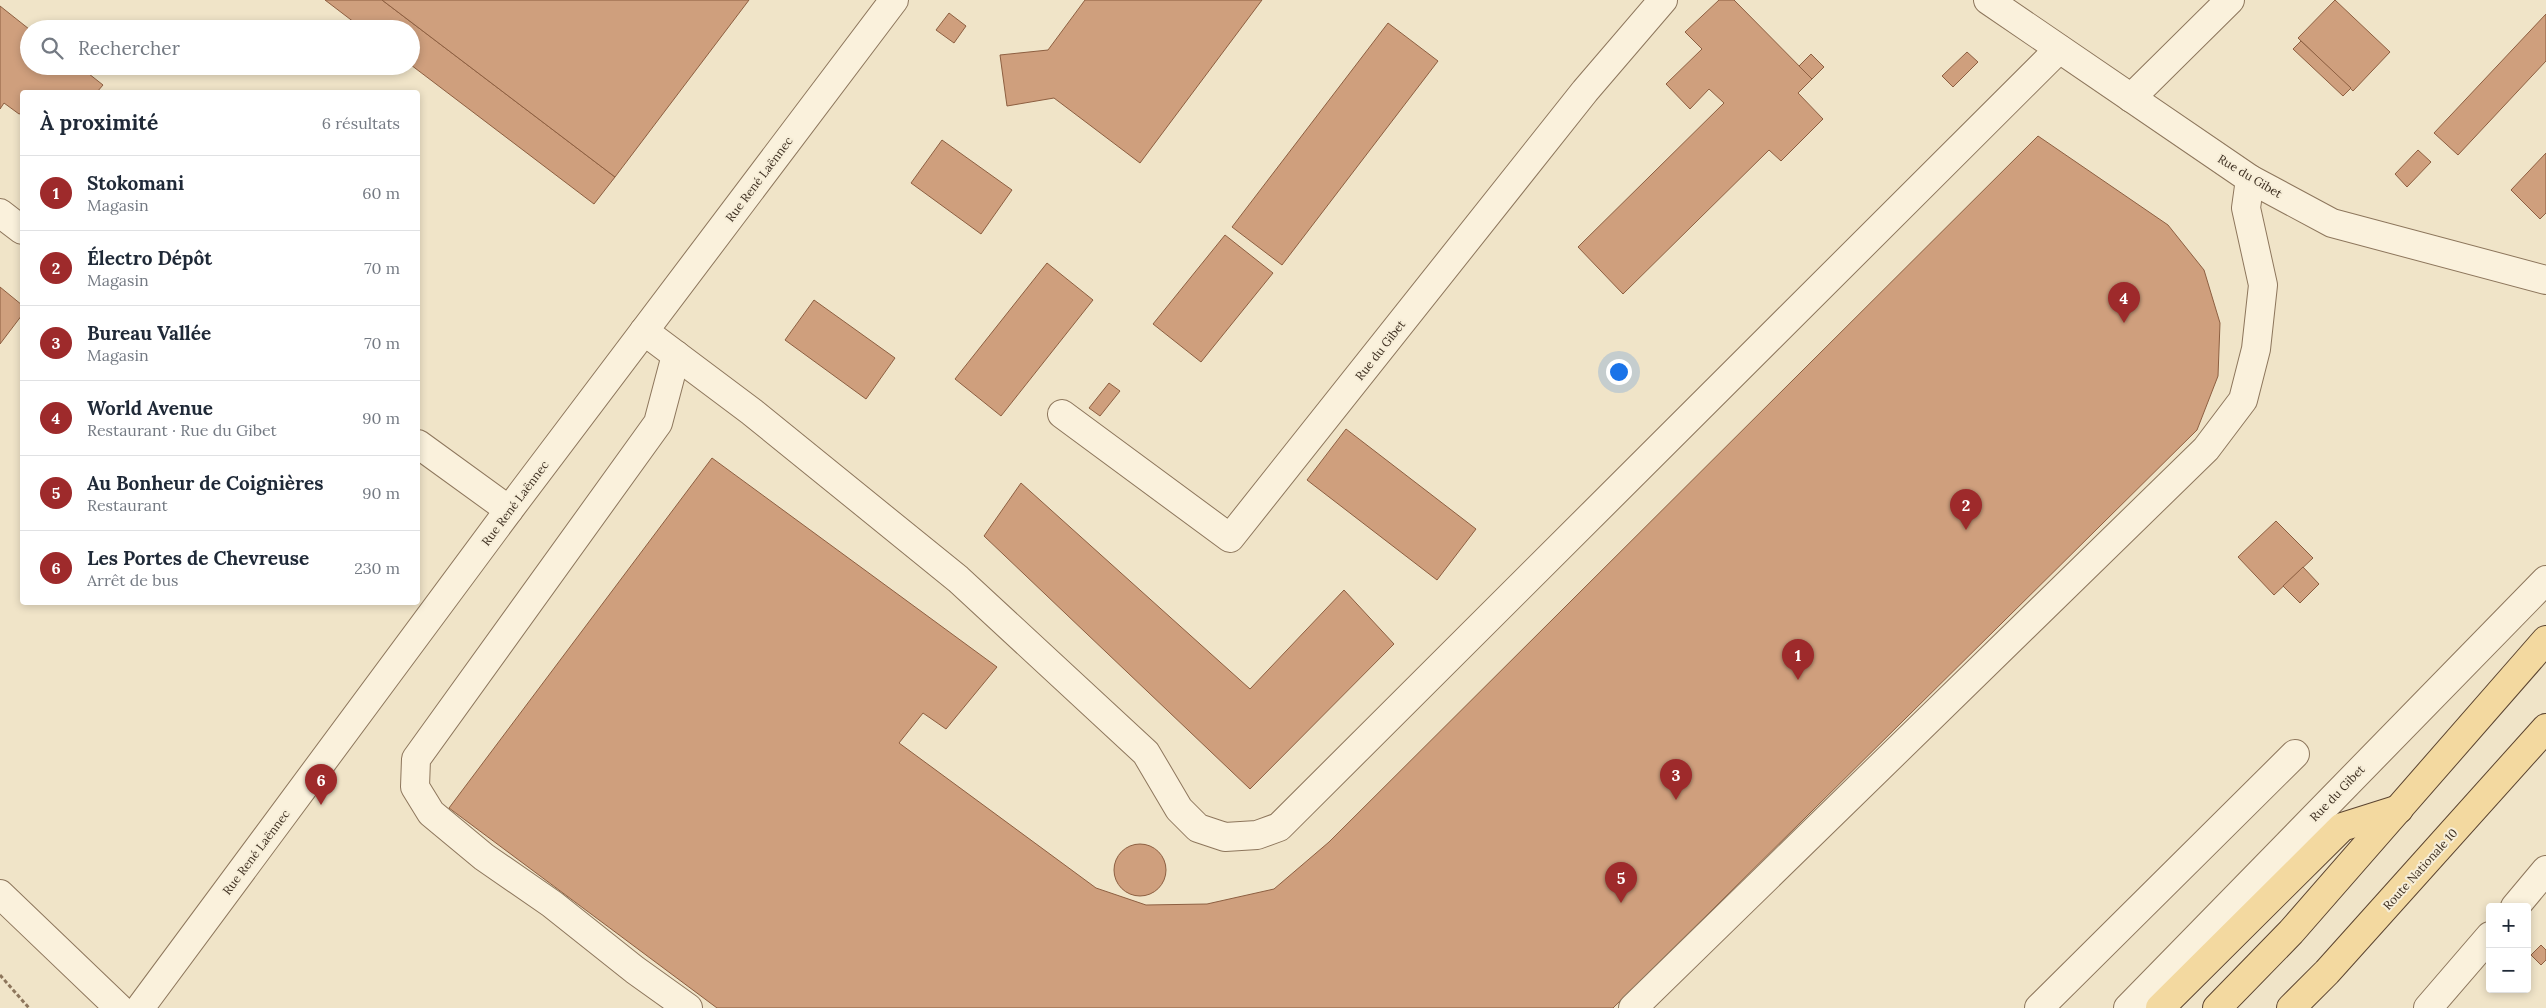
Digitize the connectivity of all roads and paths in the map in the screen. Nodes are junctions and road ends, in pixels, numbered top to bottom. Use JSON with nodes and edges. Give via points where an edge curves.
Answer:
{"nodes":[{"id":1,"x":894,"y":0,"type":"edge"},
{"id":2,"x":1663,"y":0,"type":"edge"},
{"id":3,"x":1988,"y":0,"type":"edge"},
{"id":4,"x":2230,"y":0,"type":"edge"},
{"id":5,"x":2059,"y":49,"type":"junction"},
{"id":6,"x":2131,"y":98,"type":"junction"},
{"id":7,"x":2250,"y":179,"type":"junction"},
{"id":8,"x":0,"y":213,"type":"edge"},
{"id":9,"x":20,"y":228,"type":"edge"},
{"id":10,"x":2546,"y":280,"type":"edge"},
{"id":11,"x":644,"y":331,"type":"junction"},
{"id":12,"x":676,"y":355,"type":"junction"},
{"id":13,"x":1062,"y":414,"type":"dead end"},
{"id":14,"x":420,"y":445,"type":"edge"},
{"id":15,"x":509,"y":510,"type":"junction"},
{"id":16,"x":2546,"y":580,"type":"edge"},
{"id":17,"x":2546,"y":640,"type":"edge"},
{"id":18,"x":2546,"y":728,"type":"edge"},
{"id":19,"x":2295,"y":754,"type":"dead end"},
{"id":20,"x":2401,"y":808,"type":"junction"},
{"id":21,"x":2546,"y":870,"type":"edge"},
{"id":22,"x":0,"y":894,"type":"edge"},
{"id":23,"x":2518,"y":903,"type":"edge"},
{"id":24,"x":2486,"y":941,"type":"edge"},
{"id":25,"x":0,"y":975,"type":"edge"},
{"id":26,"x":29,"y":1008,"type":"edge"},
{"id":27,"x":119,"y":1008,"type":"edge"},
{"id":28,"x":140,"y":1008,"type":"edge"},
{"id":29,"x":688,"y":1008,"type":"edge"},
{"id":30,"x":1633,"y":1008,"type":"edge"},
{"id":31,"x":2039,"y":1008,"type":"edge"},
{"id":32,"x":2128,"y":1008,"type":"edge"},
{"id":33,"x":2160,"y":1008,"type":"edge"},
{"id":34,"x":2217,"y":1008,"type":"edge"},
{"id":35,"x":2292,"y":1008,"type":"edge"},
{"id":36,"x":2428,"y":1008,"type":"edge"}],
"edges":[{"from":1,"to":11,"type":"street","name":"Rue René Laënnec"},
{"from":2,"to":13,"type":"street","name":"Rue du Gibet","via":[[1585,90],[1230,538]]},
{"from":3,"to":5,"type":"street","name":"Rue du Gibet"},
{"from":4,"to":6,"type":"street"},
{"from":5,"to":6,"type":"street","name":"Rue du Gibet"},
{"from":5,"to":12,"type":"street","via":[[1279,827],[1257,835],[1226,837],[1198,828],[1179,809],[1146,753],[958,579],[752,412]]},
{"from":6,"to":7,"type":"street","name":"Rue du Gibet"},
{"from":7,"to":10,"type":"street","name":"Rue du Gibet","via":[[2332,223]]},
{"from":7,"to":30,"type":"street","via":[[2246,208],[2263,285],[2256,349],[2244,400],[2206,449]]},
{"from":8,"to":9,"type":"street"},
{"from":11,"to":12,"type":"street"},
{"from":11,"to":15,"type":"street","name":"Rue René Laënnec"},
{"from":12,"to":29,"type":"street","via":[[658,423],[416,759],[415,787],[432,813],[484,857],[552,904]]},
{"from":14,"to":15,"type":"street"},
{"from":15,"to":28,"type":"street","name":"Rue René Laënnec"},
{"from":16,"to":32,"type":"street","name":"Rue du Gibet"},
{"from":17,"to":20,"type":"main road"},
{"from":18,"to":35,"type":"main road","name":"Route Nationale 10"},
{"from":19,"to":31,"type":"street"},
{"from":20,"to":33,"type":"main road","via":[[2342,827]]},
{"from":20,"to":34,"type":"main road","via":[[2291,932]]},
{"from":21,"to":23,"type":"street"},
{"from":22,"to":27,"type":"street"},
{"from":24,"to":36,"type":"street"},
{"from":25,"to":26,"type":"path"}]}
